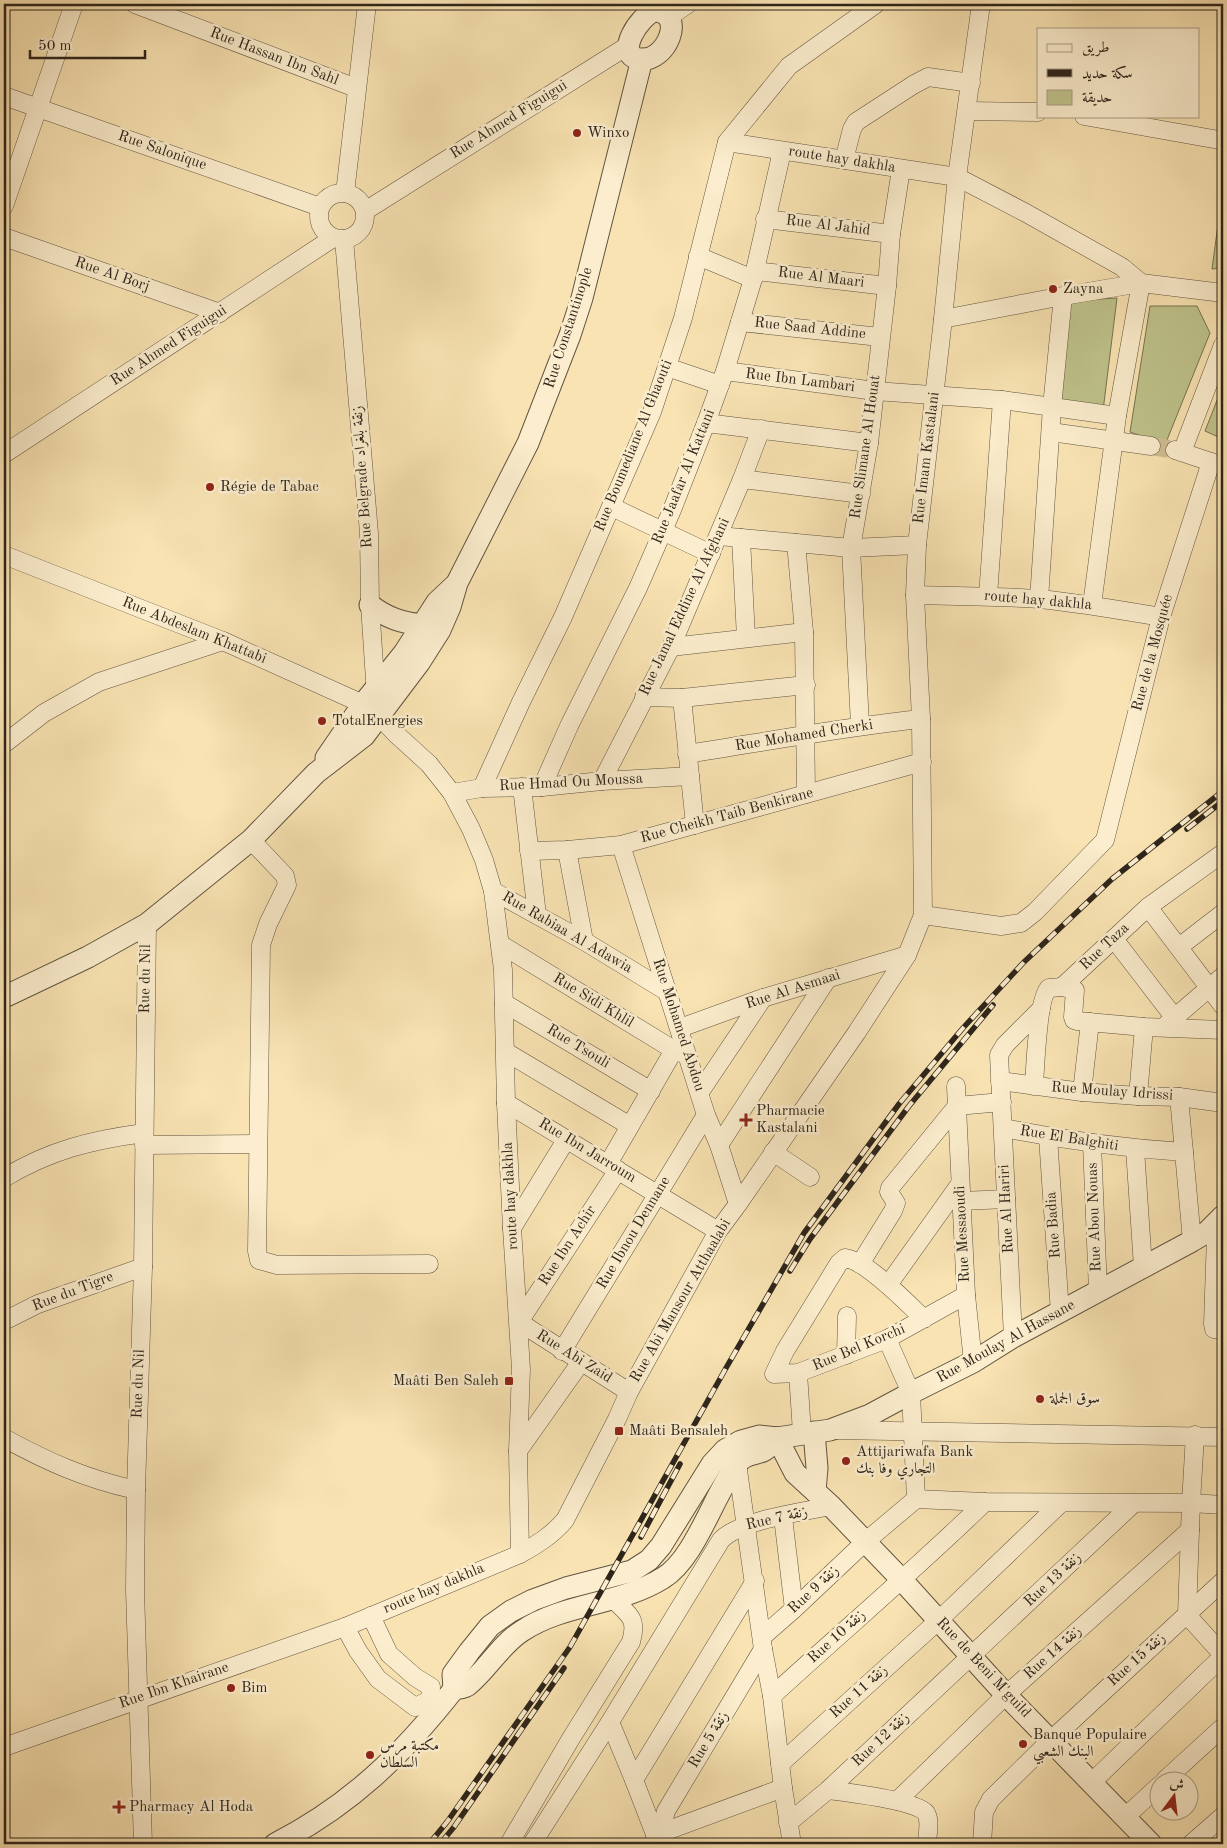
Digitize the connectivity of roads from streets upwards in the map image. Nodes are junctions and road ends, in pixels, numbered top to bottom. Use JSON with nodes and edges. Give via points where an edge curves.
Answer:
{"nodes":[{"id":1,"x":74,"y":4,"type":"edge"},
{"id":2,"x":135,"y":4,"type":"edge"},
{"id":3,"x":367,"y":4,"type":"edge"},
{"id":4,"x":688,"y":4,"type":"edge"},
{"id":5,"x":876,"y":4,"type":"edge"},
{"id":6,"x":981,"y":4,"type":"edge"},
{"id":7,"x":656,"y":11,"type":"edge"},
{"id":8,"x":635,"y":52,"type":"junction"},
{"id":9,"x":971,"y":83,"type":"junction"},
{"id":10,"x":356,"y":88,"type":"junction"},
{"id":11,"x":4,"y":96,"type":"edge"},
{"id":12,"x":38,"y":108,"type":"junction"},
{"id":13,"x":967,"y":111,"type":"junction"},
{"id":14,"x":1037,"y":112,"type":"edge"},
{"id":15,"x":1095,"y":118,"type":"edge"},
{"id":16,"x":1219,"y":140,"type":"dead end"},
{"id":17,"x":727,"y":142,"type":"junction"},
{"id":18,"x":782,"y":150,"type":"junction"},
{"id":19,"x":844,"y":160,"type":"junction"},
{"id":20,"x":901,"y":169,"type":"junction"},
{"id":21,"x":957,"y":177,"type":"junction"},
{"id":22,"x":346,"y":193,"type":"junction"},
{"id":23,"x":4,"y":206,"type":"edge"},
{"id":24,"x":320,"y":206,"type":"junction"},
{"id":25,"x":365,"y":211,"type":"junction"},
{"id":26,"x":765,"y":219,"type":"junction"},
{"id":27,"x":891,"y":234,"type":"junction"},
{"id":28,"x":4,"y":237,"type":"edge"},
{"id":29,"x":339,"y":238,"type":"junction"},
{"id":30,"x":698,"y":256,"type":"junction"},
{"id":31,"x":754,"y":275,"type":"junction"},
{"id":32,"x":1142,"y":284,"type":"junction"},
{"id":33,"x":887,"y":286,"type":"junction"},
{"id":34,"x":1223,"y":293,"type":"edge"},
{"id":35,"x":1063,"y":296,"type":"junction"},
{"id":36,"x":220,"y":313,"type":"junction"},
{"id":37,"x":943,"y":319,"type":"junction"},
{"id":38,"x":740,"y":322,"type":"junction"},
{"id":39,"x":880,"y":337,"type":"junction"},
{"id":40,"x":1223,"y":345,"type":"edge"},
{"id":41,"x":667,"y":367,"type":"junction"},
{"id":42,"x":722,"y":378,"type":"junction"},
{"id":43,"x":875,"y":391,"type":"junction"},
{"id":44,"x":935,"y":396,"type":"junction"},
{"id":45,"x":1002,"y":400,"type":"junction"},
{"id":46,"x":1052,"y":407,"type":"junction"},
{"id":47,"x":1117,"y":416,"type":"junction"},
{"id":48,"x":706,"y":423,"type":"junction"},
{"id":49,"x":761,"y":429,"type":"junction"},
{"id":50,"x":1051,"y":432,"type":"junction"},
{"id":51,"x":1113,"y":440,"type":"junction"},
{"id":52,"x":869,"y":443,"type":"junction"},
{"id":53,"x":1152,"y":446,"type":"tunnel mouth"},
{"id":54,"x":4,"y":454,"type":"edge"},
{"id":55,"x":1217,"y":464,"type":"edge"},
{"id":56,"x":742,"y":479,"type":"junction"},
{"id":57,"x":861,"y":494,"type":"junction"},
{"id":58,"x":612,"y":507,"type":"junction"},
{"id":59,"x":663,"y":531,"type":"junction"},
{"id":60,"x":719,"y":536,"type":"junction"},
{"id":61,"x":741,"y":538,"type":"junction"},
{"id":62,"x":796,"y":543,"type":"junction"},
{"id":63,"x":917,"y":545,"type":"junction"},
{"id":64,"x":851,"y":548,"type":"junction"},
{"id":65,"x":711,"y":554,"type":"junction"},
{"id":66,"x":4,"y":555,"type":"edge"},
{"id":67,"x":457,"y":583,"type":"junction"},
{"id":68,"x":915,"y":595,"type":"junction"},
{"id":69,"x":988,"y":596,"type":"junction"},
{"id":70,"x":1039,"y":599,"type":"junction"},
{"id":71,"x":370,"y":605,"type":"junction"},
{"id":72,"x":1092,"y":605,"type":"junction"},
{"id":73,"x":1161,"y":617,"type":"junction"},
{"id":74,"x":423,"y":625,"type":"junction"},
{"id":75,"x":804,"y":632,"type":"junction"},
{"id":76,"x":746,"y":638,"type":"junction"},
{"id":77,"x":223,"y":641,"type":"junction"},
{"id":78,"x":671,"y":646,"type":"junction"},
{"id":79,"x":806,"y":685,"type":"junction"},
{"id":80,"x":644,"y":697,"type":"junction"},
{"id":81,"x":682,"y":698,"type":"junction"},
{"id":82,"x":372,"y":703,"type":"junction"},
{"id":83,"x":921,"y":719,"type":"junction"},
{"id":84,"x":860,"y":725,"type":"junction"},
{"id":85,"x":806,"y":736,"type":"junction"},
{"id":86,"x":4,"y":744,"type":"edge"},
{"id":87,"x":687,"y":754,"type":"junction"},
{"id":88,"x":922,"y":762,"type":"junction"},
{"id":89,"x":690,"y":776,"type":"junction"},
{"id":90,"x":602,"y":781,"type":"junction"},
{"id":91,"x":522,"y":787,"type":"junction"},
{"id":92,"x":542,"y":787,"type":"junction"},
{"id":93,"x":482,"y":788,"type":"junction"},
{"id":94,"x":452,"y":793,"type":"junction"},
{"id":95,"x":806,"y":794,"type":"junction"},
{"id":96,"x":695,"y":825,"type":"junction"},
{"id":97,"x":251,"y":840,"type":"junction"},
{"id":98,"x":621,"y":845,"type":"junction"},
{"id":99,"x":567,"y":850,"type":"junction"},
{"id":100,"x":529,"y":851,"type":"junction"},
{"id":101,"x":1223,"y":853,"type":"edge"},
{"id":102,"x":493,"y":891,"type":"junction"},
{"id":103,"x":1148,"y":907,"type":"junction"},
{"id":104,"x":1223,"y":913,"type":"edge"},
{"id":105,"x":537,"y":915,"type":"junction"},
{"id":106,"x":923,"y":916,"type":"junction"},
{"id":107,"x":147,"y":924,"type":"junction"},
{"id":108,"x":1114,"y":939,"type":"junction"},
{"id":109,"x":584,"y":941,"type":"junction"},
{"id":110,"x":500,"y":944,"type":"junction"},
{"id":111,"x":1179,"y":947,"type":"junction"},
{"id":112,"x":907,"y":956,"type":"junction"},
{"id":113,"x":1223,"y":976,"type":"edge"},
{"id":114,"x":828,"y":978,"type":"junction"},
{"id":115,"x":1055,"y":988,"type":"junction"},
{"id":116,"x":1209,"y":988,"type":"junction"},
{"id":117,"x":666,"y":991,"type":"junction"},
{"id":118,"x":4,"y":997,"type":"edge"},
{"id":119,"x":763,"y":998,"type":"junction"},
{"id":120,"x":504,"y":1003,"type":"junction"},
{"id":121,"x":1223,"y":1006,"type":"edge"},
{"id":122,"x":1041,"y":1009,"type":"junction"},
{"id":123,"x":1082,"y":1021,"type":"junction"},
{"id":124,"x":1169,"y":1022,"type":"junction"},
{"id":125,"x":1144,"y":1027,"type":"junction"},
{"id":126,"x":680,"y":1028,"type":"junction"},
{"id":127,"x":1223,"y":1030,"type":"edge"},
{"id":128,"x":506,"y":1052,"type":"junction"},
{"id":129,"x":681,"y":1053,"type":"junction"},
{"id":130,"x":1000,"y":1081,"type":"junction"},
{"id":131,"x":956,"y":1086,"type":"dead end"},
{"id":132,"x":1034,"y":1086,"type":"junction"},
{"id":133,"x":651,"y":1091,"type":"junction"},
{"id":134,"x":700,"y":1092,"type":"junction"},
{"id":135,"x":1082,"y":1092,"type":"junction"},
{"id":136,"x":1138,"y":1096,"type":"junction"},
{"id":137,"x":1179,"y":1097,"type":"junction"},
{"id":138,"x":1002,"y":1102,"type":"junction"},
{"id":139,"x":506,"y":1103,"type":"junction"},
{"id":140,"x":1223,"y":1103,"type":"edge"},
{"id":141,"x":957,"y":1106,"type":"junction"},
{"id":142,"x":706,"y":1115,"type":"junction"},
{"id":143,"x":630,"y":1126,"type":"junction"},
{"id":144,"x":1004,"y":1128,"type":"junction"},
{"id":145,"x":1048,"y":1137,"type":"junction"},
{"id":146,"x":144,"y":1139,"type":"junction"},
{"id":147,"x":566,"y":1140,"type":"junction"},
{"id":148,"x":1092,"y":1143,"type":"junction"},
{"id":149,"x":258,"y":1144,"type":"junction"},
{"id":150,"x":719,"y":1145,"type":"junction"},
{"id":151,"x":1135,"y":1149,"type":"junction"},
{"id":152,"x":774,"y":1152,"type":"junction"},
{"id":153,"x":1184,"y":1152,"type":"junction"},
{"id":154,"x":613,"y":1167,"type":"junction"},
{"id":155,"x":810,"y":1176,"type":"dead end"},
{"id":156,"x":4,"y":1178,"type":"edge"},
{"id":157,"x":960,"y":1184,"type":"junction"},
{"id":158,"x":658,"y":1194,"type":"junction"},
{"id":159,"x":1006,"y":1199,"type":"junction"},
{"id":160,"x":962,"y":1201,"type":"junction"},
{"id":161,"x":738,"y":1204,"type":"junction"},
{"id":162,"x":512,"y":1228,"type":"junction"},
{"id":163,"x":718,"y":1231,"type":"junction"},
{"id":164,"x":1212,"y":1232,"type":"edge"},
{"id":165,"x":852,"y":1261,"type":"junction"},
{"id":166,"x":429,"y":1264,"type":"dead end"},
{"id":167,"x":143,"y":1267,"type":"junction"},
{"id":168,"x":1143,"y":1267,"type":"junction"},
{"id":169,"x":888,"y":1285,"type":"junction"},
{"id":170,"x":1098,"y":1291,"type":"junction"},
{"id":171,"x":966,"y":1295,"type":"junction"},
{"id":172,"x":1060,"y":1313,"type":"junction"},
{"id":173,"x":847,"y":1316,"type":"dead end"},
{"id":174,"x":924,"y":1319,"type":"junction"},
{"id":175,"x":4,"y":1321,"type":"edge"},
{"id":176,"x":519,"y":1322,"type":"junction"},
{"id":177,"x":1218,"y":1329,"type":"edge"},
{"id":178,"x":1013,"y":1337,"type":"junction"},
{"id":179,"x":887,"y":1339,"type":"junction"},
{"id":180,"x":562,"y":1351,"type":"junction"},
{"id":181,"x":846,"y":1355,"type":"junction"},
{"id":182,"x":581,"y":1362,"type":"junction"},
{"id":183,"x":973,"y":1362,"type":"junction"},
{"id":184,"x":798,"y":1373,"type":"junction"},
{"id":185,"x":629,"y":1392,"type":"junction"},
{"id":186,"x":911,"y":1393,"type":"junction"},
{"id":187,"x":912,"y":1431,"type":"junction"},
{"id":188,"x":815,"y":1432,"type":"junction"},
{"id":189,"x":1195,"y":1435,"type":"junction"},
{"id":190,"x":1223,"y":1437,"type":"edge"},
{"id":191,"x":4,"y":1438,"type":"edge"},
{"id":192,"x":776,"y":1438,"type":"junction"},
{"id":193,"x":518,"y":1451,"type":"junction"},
{"id":194,"x":737,"y":1463,"type":"junction"},
{"id":195,"x":136,"y":1490,"type":"junction"},
{"id":196,"x":814,"y":1491,"type":"junction"},
{"id":197,"x":916,"y":1499,"type":"junction"},
{"id":198,"x":985,"y":1502,"type":"junction"},
{"id":199,"x":1061,"y":1503,"type":"junction"},
{"id":200,"x":1134,"y":1503,"type":"junction"},
{"id":201,"x":1191,"y":1503,"type":"junction"},
{"id":202,"x":1223,"y":1505,"type":"edge"},
{"id":203,"x":831,"y":1506,"type":"junction"},
{"id":204,"x":783,"y":1517,"type":"junction"},
{"id":205,"x":746,"y":1524,"type":"junction"},
{"id":206,"x":1190,"y":1530,"type":"junction"},
{"id":207,"x":865,"y":1542,"type":"junction"},
{"id":208,"x":520,"y":1554,"type":"junction"},
{"id":209,"x":901,"y":1579,"type":"junction"},
{"id":210,"x":1223,"y":1580,"type":"edge"},
{"id":211,"x":755,"y":1581,"type":"junction"},
{"id":212,"x":613,"y":1599,"type":"junction"},
{"id":213,"x":794,"y":1609,"type":"junction"},
{"id":214,"x":1187,"y":1615,"type":"junction"},
{"id":215,"x":371,"y":1616,"type":"junction"},
{"id":216,"x":938,"y":1620,"type":"junction"},
{"id":217,"x":345,"y":1627,"type":"junction"},
{"id":218,"x":763,"y":1643,"type":"junction"},
{"id":219,"x":972,"y":1656,"type":"junction"},
{"id":220,"x":1223,"y":1656,"type":"edge"},
{"id":221,"x":454,"y":1688,"type":"junction"},
{"id":222,"x":1006,"y":1695,"type":"junction"},
{"id":223,"x":772,"y":1696,"type":"junction"},
{"id":224,"x":138,"y":1698,"type":"junction"},
{"id":225,"x":434,"y":1704,"type":"junction"},
{"id":226,"x":610,"y":1722,"type":"junction"},
{"id":227,"x":1223,"y":1726,"type":"edge"},
{"id":228,"x":1051,"y":1740,"type":"junction"},
{"id":229,"x":4,"y":1747,"type":"edge"},
{"id":230,"x":780,"y":1764,"type":"junction"},
{"id":231,"x":1176,"y":1770,"type":"edge"},
{"id":232,"x":634,"y":1780,"type":"junction"},
{"id":233,"x":1090,"y":1783,"type":"junction"},
{"id":234,"x":783,"y":1788,"type":"junction"},
{"id":235,"x":828,"y":1790,"type":"junction"},
{"id":236,"x":1150,"y":1794,"type":"edge"},
{"id":237,"x":898,"y":1801,"type":"junction"},
{"id":238,"x":1223,"y":1816,"type":"edge"},
{"id":239,"x":1124,"y":1818,"type":"junction"},
{"id":240,"x":788,"y":1823,"type":"junction"},
{"id":241,"x":658,"y":1837,"type":"edge"},
{"id":242,"x":143,"y":1844,"type":"edge"},
{"id":243,"x":275,"y":1844,"type":"edge"},
{"id":244,"x":509,"y":1844,"type":"edge"},
{"id":245,"x":532,"y":1844,"type":"edge"},
{"id":246,"x":792,"y":1844,"type":"edge"},
{"id":247,"x":927,"y":1844,"type":"edge"},
{"id":248,"x":982,"y":1844,"type":"edge"},
{"id":249,"x":1151,"y":1844,"type":"edge"},
{"id":250,"x":1191,"y":1844,"type":"edge"}],
"edges":[{"from":1,"to":12,"type":"street"},
{"from":2,"to":10,"type":"street","name":"Rue Hassan Ibn Sahl"},
{"from":3,"to":10,"type":"street"},
{"from":4,"to":7,"type":"street"},
{"from":5,"to":17,"type":"street","name":"Rue Boumediane Al Ghaouti","via":[[789,66]]},
{"from":6,"to":9,"type":"street","name":"Rue Imam Kastalani"},
{"from":7,"to":8,"type":"street","via":[[636,27]]},
{"from":7,"to":8,"type":"street","via":[[672,23],[663,48],[655,56]]},
{"from":8,"to":25,"type":"street","name":"Rue Ahmed Figuigui"},
{"from":8,"to":67,"type":"street","name":"Rue Constantinople","via":[[584,289],[570,335],[528,443]]},
{"from":9,"to":13,"type":"street","name":"Rue Imam Kastalani"},
{"from":9,"to":19,"type":"street","via":[[928,77],[913,85],[856,122]]},
{"from":10,"to":22,"type":"street"},
{"from":11,"to":12,"type":"street","name":"Rue Salonique"},
{"from":12,"to":23,"type":"street"},
{"from":12,"to":24,"type":"street","name":"Rue Salonique"},
{"from":13,"to":14,"type":"street"},
{"from":13,"to":21,"type":"street","name":"Rue Imam Kastalani"},
{"from":15,"to":16,"type":"street"},
{"from":17,"to":18,"type":"street","name":"route hay dakhla"},
{"from":17,"to":30,"type":"street","name":"Rue Boumediane Al Ghaouti"},
{"from":18,"to":19,"type":"street","name":"route hay dakhla"},
{"from":18,"to":26,"type":"street","name":"Rue Jaafar Al Kattani"},
{"from":19,"to":20,"type":"street","name":"route hay dakhla"},
{"from":20,"to":21,"type":"street","name":"route hay dakhla"},
{"from":20,"to":27,"type":"street","name":"Rue Slimane Al Houat"},
{"from":21,"to":32,"type":"street","via":[[1122,267]]},
{"from":21,"to":37,"type":"street","name":"Rue Imam Kastalani"},
{"from":22,"to":24,"type":"street","via":[[330,195]]},
{"from":22,"to":25,"type":"street","via":[[356,197]]},
{"from":24,"to":29,"type":"street","via":[[320,225],[324,231]]},
{"from":25,"to":29,"type":"street","via":[[361,230],[352,237]]},
{"from":26,"to":27,"type":"street","name":"Rue Al Jahid"},
{"from":26,"to":31,"type":"street","name":"Rue Jaafar Al Kattani"},
{"from":27,"to":33,"type":"street","name":"Rue Slimane Al Houat"},
{"from":28,"to":36,"type":"street","name":"Rue Al Borj"},
{"from":29,"to":36,"type":"street","name":"Rue Ahmed Figuigui"},
{"from":29,"to":71,"type":"street","name":"Rue Belgrade زنقة بلغراد","via":[[369,533]]},
{"from":30,"to":31,"type":"street","name":"Rue Al Maari"},
{"from":30,"to":41,"type":"street","name":"Rue Boumediane Al Ghaouti"},
{"from":31,"to":33,"type":"street","name":"Rue Al Maari"},
{"from":31,"to":38,"type":"street","name":"Rue Jaafar Al Kattani"},
{"from":32,"to":34,"type":"street"},
{"from":32,"to":35,"type":"street"},
{"from":32,"to":47,"type":"street"},
{"from":33,"to":39,"type":"street","name":"Rue Slimane Al Houat"},
{"from":35,"to":37,"type":"street"},
{"from":35,"to":46,"type":"street"},
{"from":36,"to":54,"type":"street","name":"Rue Ahmed Figuigui"},
{"from":37,"to":44,"type":"street","name":"Rue Imam Kastalani"},
{"from":38,"to":39,"type":"street","name":"Rue Saad Addine"},
{"from":38,"to":42,"type":"street","name":"Rue Jaafar Al Kattani"},
{"from":39,"to":43,"type":"street","name":"Rue Slimane Al Houat"},
{"from":40,"to":55,"type":"street","via":[[1178,451]]},
{"from":41,"to":42,"type":"street","name":"Rue Ibn Lambari"},
{"from":41,"to":58,"type":"street","name":"Rue Boumediane Al Ghaouti"},
{"from":42,"to":43,"type":"street","name":"Rue Ibn Lambari"},
{"from":42,"to":48,"type":"street","name":"Rue Jaafar Al Kattani"},
{"from":43,"to":44,"type":"street","name":"Rue Ibn Lambari"},
{"from":43,"to":52,"type":"street","name":"Rue Slimane Al Houat"},
{"from":44,"to":45,"type":"street","name":"Rue Ibn Lambari"},
{"from":44,"to":63,"type":"street","name":"Rue Imam Kastalani"},
{"from":45,"to":46,"type":"street","name":"Rue Ibn Lambari"},
{"from":45,"to":69,"type":"street"},
{"from":46,"to":47,"type":"street","name":"Rue Ibn Lambari"},
{"from":46,"to":50,"type":"street"},
{"from":47,"to":51,"type":"street"},
{"from":48,"to":49,"type":"street"},
{"from":48,"to":59,"type":"street","name":"Rue Jaafar Al Kattani"},
{"from":49,"to":52,"type":"street"},
{"from":49,"to":56,"type":"street","name":"Rue Jamal Eddine Al Afghani"},
{"from":50,"to":51,"type":"street"},
{"from":50,"to":70,"type":"street"},
{"from":51,"to":53,"type":"street"},
{"from":51,"to":72,"type":"street"},
{"from":52,"to":57,"type":"street","name":"Rue Slimane Al Houat"},
{"from":55,"to":73,"type":"street","name":"Rue de la Mosquée"},
{"from":56,"to":57,"type":"street"},
{"from":56,"to":60,"type":"street","name":"Rue Jamal Eddine Al Afghani"},
{"from":57,"to":64,"type":"street","name":"Rue Slimane Al Houat"},
{"from":58,"to":59,"type":"street"},
{"from":58,"to":93,"type":"street","name":"Rue Boumediane Al Ghaouti"},
{"from":59,"to":65,"type":"street"},
{"from":59,"to":92,"type":"street","name":"Rue Jaafar Al Kattani"},
{"from":60,"to":61,"type":"street"},
{"from":60,"to":65,"type":"street","name":"Rue Jamal Eddine Al Afghani"},
{"from":61,"to":62,"type":"street"},
{"from":61,"to":76,"type":"street"},
{"from":62,"to":64,"type":"street"},
{"from":62,"to":75,"type":"street"},
{"from":63,"to":64,"type":"street"},
{"from":63,"to":68,"type":"street","name":"Rue Imam Kastalani"},
{"from":64,"to":84,"type":"street","name":"Rue Slimane Al Houat"},
{"from":65,"to":78,"type":"street","name":"Rue Jamal Eddine Al Afghani"},
{"from":66,"to":77,"type":"street","name":"Rue Abdeslam Khattabi"},
{"from":67,"to":74,"type":"street","name":"Rue Constantinople","via":[[437,602]]},
{"from":67,"to":82,"type":"street","name":"Rue Constantinople","via":[[440,630],[419,663]]},
{"from":68,"to":69,"type":"street","name":"route hay dakhla"},
{"from":68,"to":83,"type":"street","name":"Rue Imam Kastalani"},
{"from":69,"to":70,"type":"street","name":"route hay dakhla"},
{"from":70,"to":72,"type":"street","name":"route hay dakhla"},
{"from":71,"to":74,"type":"street","via":[[387,617]]},
{"from":71,"to":82,"type":"street","name":"Rue Belgrade زنقة بلغراد"},
{"from":72,"to":73,"type":"street","name":"route hay dakhla"},
{"from":73,"to":106,"type":"street","name":"Rue de la Mosquée","via":[[1107,833],[1101,845],[1035,912],[1021,922],[1001,926]]},
{"from":74,"to":82,"type":"street","name":"Rue Constantinople"},
{"from":75,"to":76,"type":"street"},
{"from":75,"to":79,"type":"street"},
{"from":76,"to":78,"type":"street"},
{"from":77,"to":82,"type":"street","name":"Rue Abdeslam Khattabi"},
{"from":77,"to":86,"type":"street","via":[[99,682],[44,713]]},
{"from":78,"to":80,"type":"street","name":"Rue Jamal Eddine Al Afghani"},
{"from":79,"to":81,"type":"street"},
{"from":79,"to":85,"type":"street"},
{"from":80,"to":81,"type":"street"},
{"from":80,"to":90,"type":"street","name":"Rue Jamal Eddine Al Afghani"},
{"from":81,"to":87,"type":"street"},
{"from":82,"to":94,"type":"street","name":"route hay dakhla","via":[[396,734],[429,764]]},
{"from":82,"to":97,"type":"street","via":[[364,736],[316,773]]},
{"from":83,"to":84,"type":"street","name":"Rue Mohamed Cherki"},
{"from":83,"to":88,"type":"street","name":"Rue Imam Kastalani"},
{"from":84,"to":85,"type":"street","name":"Rue Mohamed Cherki"},
{"from":85,"to":87,"type":"street","name":"Rue Mohamed Cherki"},
{"from":85,"to":95,"type":"street"},
{"from":87,"to":89,"type":"street"},
{"from":88,"to":95,"type":"street","name":"Rue Cheikh Taib Benkirane"},
{"from":88,"to":106,"type":"street","name":"Rue Imam Kastalani"},
{"from":89,"to":90,"type":"street","name":"Rue Hmad Ou Moussa"},
{"from":89,"to":96,"type":"street"},
{"from":90,"to":92,"type":"street","name":"Rue Hmad Ou Moussa"},
{"from":91,"to":92,"type":"street","name":"Rue Hmad Ou Moussa"},
{"from":91,"to":93,"type":"street","name":"Rue Hmad Ou Moussa"},
{"from":91,"to":100,"type":"street"},
{"from":93,"to":94,"type":"street","name":"Rue Hmad Ou Moussa"},
{"from":94,"to":102,"type":"street","name":"route hay dakhla","via":[[484,860]]},
{"from":95,"to":96,"type":"street","name":"Rue Cheikh Taib Benkirane"},
{"from":96,"to":98,"type":"street","name":"Rue Cheikh Taib Benkirane"},
{"from":97,"to":107,"type":"street"},
{"from":97,"to":149,"type":"street","via":[[285,876],[287,885],[268,924],[262,945]]},
{"from":98,"to":99,"type":"street","name":"Rue Cheikh Taib Benkirane"},
{"from":98,"to":117,"type":"street","name":"Rue Mohamed Abdou"},
{"from":99,"to":100,"type":"street","name":"Rue Cheikh Taib Benkirane"},
{"from":99,"to":109,"type":"street"},
{"from":100,"to":105,"type":"street"},
{"from":101,"to":103,"type":"street","name":"Rue Taza"},
{"from":102,"to":105,"type":"street","name":"Rue Rabiaa Al Adawia"},
{"from":102,"to":110,"type":"street","name":"route hay dakhla"},
{"from":103,"to":108,"type":"street","name":"Rue Taza"},
{"from":103,"to":111,"type":"street"},
{"from":104,"to":111,"type":"street"},
{"from":105,"to":109,"type":"street","name":"Rue Rabiaa Al Adawia"},
{"from":106,"to":112,"type":"street","name":"Rue Abi Mansour Atthaalabi"},
{"from":107,"to":118,"type":"street","via":[[88,957]]},
{"from":107,"to":146,"type":"street","name":"Rue du Nil"},
{"from":108,"to":115,"type":"street","name":"Rue Taza"},
{"from":108,"to":124,"type":"street"},
{"from":109,"to":117,"type":"street","name":"Rue Rabiaa Al Adawia"},
{"from":110,"to":120,"type":"street","name":"route hay dakhla"},
{"from":110,"to":129,"type":"street","name":"Rue Sidi Khlil"},
{"from":111,"to":116,"type":"street"},
{"from":112,"to":114,"type":"street","name":"Rue Al Asmaai"},
{"from":112,"to":152,"type":"street","name":"Rue Abi Mansour Atthaalabi"},
{"from":113,"to":116,"type":"street"},
{"from":114,"to":119,"type":"street","name":"Rue Al Asmaai"},
{"from":114,"to":150,"type":"street"},
{"from":115,"to":122,"type":"street"},
{"from":115,"to":123,"type":"street","via":[[1076,992]]},
{"from":116,"to":121,"type":"street"},
{"from":116,"to":124,"type":"street"},
{"from":117,"to":126,"type":"street","name":"Rue Mohamed Abdou"},
{"from":119,"to":126,"type":"street","name":"Rue Al Asmaai"},
{"from":119,"to":134,"type":"street"},
{"from":120,"to":128,"type":"street","name":"route hay dakhla"},
{"from":120,"to":133,"type":"street","name":"Rue Tsouli"},
{"from":122,"to":130,"type":"street","name":"Rue Al Hariri","via":[[1001,1050]]},
{"from":122,"to":132,"type":"street"},
{"from":123,"to":125,"type":"street"},
{"from":123,"to":135,"type":"street"},
{"from":124,"to":125,"type":"street"},
{"from":124,"to":127,"type":"street"},
{"from":125,"to":136,"type":"street"},
{"from":126,"to":129,"type":"street","name":"Rue Mohamed Abdou"},
{"from":128,"to":139,"type":"street","name":"route hay dakhla"},
{"from":128,"to":143,"type":"street"},
{"from":129,"to":133,"type":"street","name":"Rue Ibn Achir"},
{"from":129,"to":134,"type":"street","name":"Rue Mohamed Abdou"},
{"from":130,"to":132,"type":"street","name":"Rue Moulay Idrissi"},
{"from":130,"to":138,"type":"street","name":"Rue Al Hariri"},
{"from":131,"to":141,"type":"street","name":"Rue Messaoudi"},
{"from":132,"to":135,"type":"street","name":"Rue Moulay Idrissi"},
{"from":133,"to":143,"type":"street","name":"Rue Ibn Achir"},
{"from":134,"to":142,"type":"street","name":"Rue Mohamed Abdou"},
{"from":135,"to":136,"type":"street","name":"Rue Moulay Idrissi"},
{"from":136,"to":137,"type":"street","name":"Rue Moulay Idrissi"},
{"from":137,"to":140,"type":"street","name":"Rue Moulay Idrissi"},
{"from":137,"to":153,"type":"street"},
{"from":138,"to":141,"type":"street"},
{"from":138,"to":144,"type":"street","name":"Rue Al Hariri"},
{"from":139,"to":147,"type":"street","name":"Rue Ibn Jarroum"},
{"from":139,"to":162,"type":"street","name":"route hay dakhla"},
{"from":141,"to":157,"type":"street","name":"Rue Messaoudi"},
{"from":141,"to":165,"type":"street","via":[[890,1188],[895,1207]]},
{"from":142,"to":150,"type":"street","name":"Rue Mohamed Abdou"},
{"from":142,"to":158,"type":"street","name":"Rue Ibnou Dennane"},
{"from":143,"to":154,"type":"street","name":"Rue Ibn Achir"},
{"from":144,"to":145,"type":"street","name":"Rue El Balghiti"},
{"from":144,"to":159,"type":"street","name":"Rue Al Hariri"},
{"from":145,"to":148,"type":"street","name":"Rue El Balghiti"},
{"from":145,"to":172,"type":"street","name":"Rue Badia"},
{"from":146,"to":149,"type":"street"},
{"from":146,"to":156,"type":"street","via":[[100,1139],[63,1149]]},
{"from":146,"to":167,"type":"street","name":"Rue du Nil"},
{"from":147,"to":154,"type":"street","name":"Rue Ibn Jarroum"},
{"from":147,"to":162,"type":"street"},
{"from":148,"to":151,"type":"street","name":"Rue El Balghiti"},
{"from":148,"to":170,"type":"street","name":"Rue Abou Nouas"},
{"from":149,"to":166,"type":"street","via":[[259,1260],[277,1266]]},
{"from":150,"to":161,"type":"street","name":"Rue Mohamed Abdou"},
{"from":151,"to":153,"type":"street","name":"Rue El Balghiti"},
{"from":151,"to":168,"type":"street"},
{"from":152,"to":155,"type":"street"},
{"from":152,"to":161,"type":"street","name":"Rue Abi Mansour Atthaalabi"},
{"from":153,"to":164,"type":"street"},
{"from":154,"to":158,"type":"street","name":"Rue Ibn Jarroum"},
{"from":154,"to":176,"type":"street","name":"Rue Ibn Achir"},
{"from":157,"to":160,"type":"street","name":"Rue Messaoudi"},
{"from":157,"to":169,"type":"street"},
{"from":158,"to":163,"type":"street","name":"Rue Ibn Jarroum"},
{"from":158,"to":180,"type":"street","name":"Rue Ibnou Dennane"},
{"from":159,"to":160,"type":"street"},
{"from":159,"to":178,"type":"street","name":"Rue Al Hariri"},
{"from":160,"to":171,"type":"street","name":"Rue Messaoudi"},
{"from":161,"to":163,"type":"street","name":"Rue Abi Mansour Atthaalabi"},
{"from":162,"to":176,"type":"street","name":"route hay dakhla"},
{"from":163,"to":185,"type":"street","name":"Rue Abi Mansour Atthaalabi"},
{"from":164,"to":168,"type":"street","name":"Rue Moulay Al Hassane"},
{"from":164,"to":177,"type":"street","via":[[1212,1324]]},
{"from":165,"to":169,"type":"street"},
{"from":165,"to":184,"type":"street","name":"Rue Bel Korchi","via":[[840,1263],[774,1374]]},
{"from":167,"to":175,"type":"street","name":"Rue du Tigre","via":[[38,1304]]},
{"from":167,"to":195,"type":"street","name":"Rue du Nil"},
{"from":168,"to":170,"type":"street","name":"Rue Moulay Al Hassane"},
{"from":169,"to":174,"type":"street"},
{"from":170,"to":172,"type":"street","name":"Rue Moulay Al Hassane"},
{"from":171,"to":174,"type":"street","name":"Rue Bel Korchi"},
{"from":171,"to":183,"type":"street","name":"Rue Messaoudi"},
{"from":172,"to":178,"type":"street","name":"Rue Moulay Al Hassane"},
{"from":173,"to":181,"type":"street"},
{"from":174,"to":179,"type":"street","name":"Rue Bel Korchi"},
{"from":176,"to":180,"type":"street","name":"Rue Abi Zaid"},
{"from":176,"to":193,"type":"street","name":"route hay dakhla"},
{"from":178,"to":183,"type":"street","name":"Rue Moulay Al Hassane"},
{"from":179,"to":181,"type":"street","name":"Rue Bel Korchi"},
{"from":179,"to":186,"type":"street"},
{"from":180,"to":182,"type":"street","name":"Rue Abi Zaid"},
{"from":181,"to":184,"type":"street","name":"Rue Bel Korchi"},
{"from":182,"to":185,"type":"street","name":"Rue Abi Zaid"},
{"from":182,"to":193,"type":"street"},
{"from":183,"to":186,"type":"street","name":"Rue Moulay Al Hassane"},
{"from":184,"to":188,"type":"street"},
{"from":185,"to":208,"type":"street","name":"Rue Abi Mansour Atthaalabi","via":[[566,1520],[542,1542]]},
{"from":186,"to":187,"type":"street"},
{"from":186,"to":188,"type":"street","name":"Rue Moulay Al Hassane","via":[[870,1415]]},
{"from":187,"to":188,"type":"street"},
{"from":187,"to":189,"type":"street"},
{"from":187,"to":197,"type":"street"},
{"from":188,"to":192,"type":"street","name":"Rue Moulay Al Hassane"},
{"from":188,"to":196,"type":"street","via":[[817,1468]]},
{"from":189,"to":190,"type":"street"},
{"from":189,"to":201,"type":"street"},
{"from":191,"to":195,"type":"street","via":[[69,1471]]},
{"from":192,"to":194,"type":"street","via":[[765,1451],[752,1453]]},
{"from":192,"to":196,"type":"street","name":"Rue de Beni M'guild","via":[[795,1473]]},
{"from":192,"to":221,"type":"street","name":"Rue Moulay Al Hassane","via":[[759,1436],[725,1450],[712,1464],[649,1560],[632,1571],[533,1600],[490,1626],[452,1674]]},
{"from":193,"to":208,"type":"street","name":"route hay dakhla"},
{"from":194,"to":205,"type":"street"},
{"from":194,"to":212,"type":"street","via":[[674,1570],[656,1583]]},
{"from":195,"to":224,"type":"street","name":"Rue du Nil"},
{"from":196,"to":203,"type":"street","name":"Rue de Beni M'guild"},
{"from":197,"to":198,"type":"street"},
{"from":197,"to":207,"type":"street"},
{"from":198,"to":199,"type":"street"},
{"from":198,"to":209,"type":"street"},
{"from":199,"to":200,"type":"street"},
{"from":199,"to":216,"type":"street"},
{"from":200,"to":201,"type":"street"},
{"from":200,"to":219,"type":"street","name":"Rue 13 زنقة"},
{"from":201,"to":202,"type":"street"},
{"from":201,"to":206,"type":"street"},
{"from":203,"to":204,"type":"street","name":"Rue 7 زنقة"},
{"from":203,"to":207,"type":"street","name":"Rue de Beni M'guild"},
{"from":204,"to":205,"type":"street","name":"Rue 7 زنقة"},
{"from":204,"to":213,"type":"street"},
{"from":205,"to":211,"type":"street"},
{"from":205,"to":226,"type":"street","name":"Rue 7 زنقة","via":[[725,1535],[717,1546]]},
{"from":206,"to":214,"type":"street"},
{"from":206,"to":222,"type":"street","name":"Rue 14 زنقة"},
{"from":207,"to":209,"type":"street","name":"Rue de Beni M'guild"},
{"from":207,"to":213,"type":"street","name":"Rue 9 زنقة"},
{"from":208,"to":215,"type":"street","name":"route hay dakhla"},
{"from":209,"to":216,"type":"street","name":"Rue de Beni M'guild"},
{"from":209,"to":223,"type":"street","name":"Rue 10 زنقة"},
{"from":210,"to":214,"type":"street","name":"Rue 15 زنقة"},
{"from":211,"to":218,"type":"street"},
{"from":211,"to":232,"type":"street"},
{"from":212,"to":221,"type":"street","via":[[543,1620],[521,1631],[467,1686]]},
{"from":212,"to":244,"type":"street","via":[[632,1618],[635,1630],[631,1642]]},
{"from":213,"to":218,"type":"street","name":"Rue 9 زنقة"},
{"from":214,"to":220,"type":"street"},
{"from":214,"to":228,"type":"street","name":"Rue 15 زنقة"},
{"from":215,"to":217,"type":"street"},
{"from":215,"to":225,"type":"street","via":[[389,1654],[431,1688]]},
{"from":216,"to":219,"type":"street","name":"Rue de Beni M'guild"},
{"from":216,"to":230,"type":"street","name":"Rue 11 زنقة"},
{"from":217,"to":224,"type":"street","name":"Rue Ibn Khairane"},
{"from":217,"to":225,"type":"street","via":[[378,1679],[415,1707]]},
{"from":218,"to":223,"type":"street"},
{"from":218,"to":241,"type":"street","name":"Rue 5 زنقة","via":[[666,1811]]},
{"from":219,"to":222,"type":"street","name":"Rue de Beni M'guild"},
{"from":219,"to":235,"type":"street","name":"Rue 12 زنقة"},
{"from":220,"to":233,"type":"street"},
{"from":221,"to":225,"type":"street"},
{"from":222,"to":228,"type":"street","name":"Rue de Beni M'guild"},
{"from":222,"to":237,"type":"street","name":"Rue 14 زنقة"},
{"from":223,"to":230,"type":"street"},
{"from":224,"to":229,"type":"street","name":"Rue Ibn Khairane"},
{"from":224,"to":242,"type":"street","name":"Rue du Nil"},
{"from":225,"to":243,"type":"street","via":[[406,1746],[375,1777],[336,1808]]},
{"from":226,"to":232,"type":"street"},
{"from":226,"to":245,"type":"street"},
{"from":227,"to":231,"type":"street"},
{"from":228,"to":233,"type":"street","name":"Rue de Beni M'guild"},
{"from":228,"to":248,"type":"street","via":[[991,1799],[984,1812]]},
{"from":230,"to":234,"type":"street"},
{"from":232,"to":241,"type":"street"},
{"from":233,"to":239,"type":"street","name":"Rue de Beni M'guild"},
{"from":234,"to":240,"type":"street"},
{"from":234,"to":241,"type":"street"},
{"from":235,"to":237,"type":"street"},
{"from":235,"to":240,"type":"street","name":"Rue 12 زنقة"},
{"from":236,"to":239,"type":"street"},
{"from":237,"to":247,"type":"street","via":[[925,1811],[928,1818]]},
{"from":238,"to":250,"type":"street"},
{"from":239,"to":249,"type":"street","name":"Rue de Beni M'guild"},
{"from":240,"to":246,"type":"street"}]}
